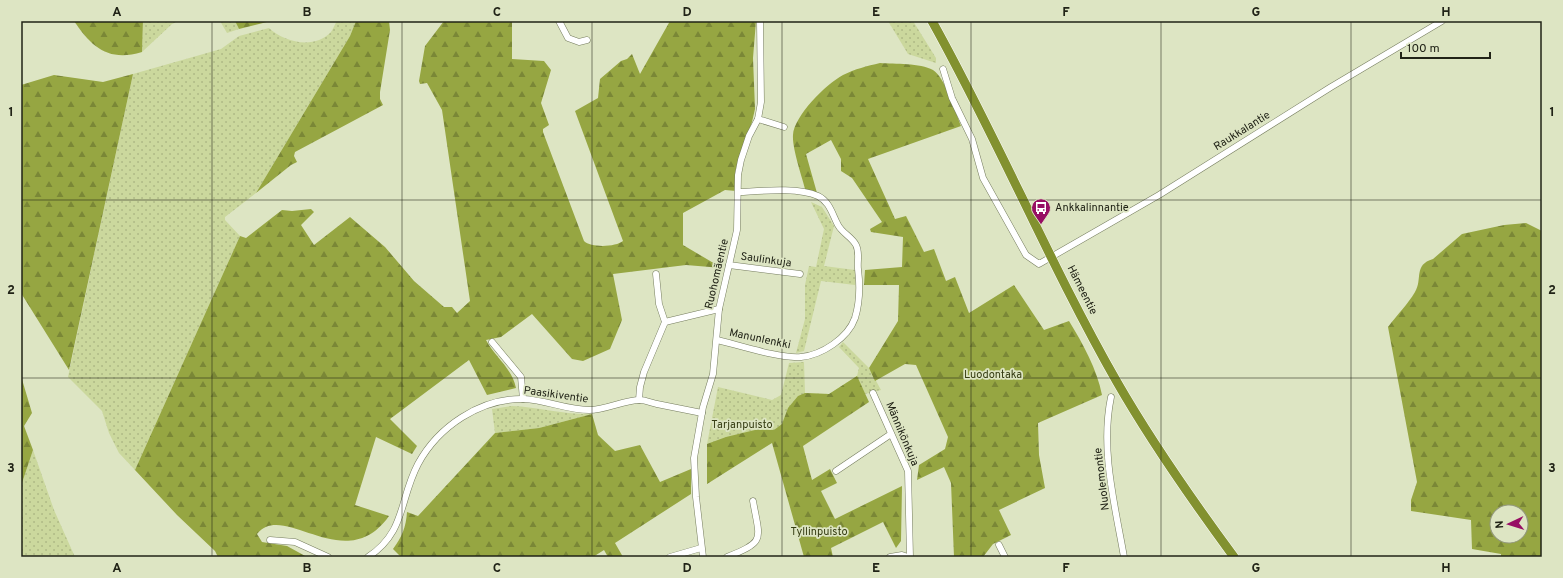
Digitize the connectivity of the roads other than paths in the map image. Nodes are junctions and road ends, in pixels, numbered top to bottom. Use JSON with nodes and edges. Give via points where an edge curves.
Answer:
{"nodes":[{"id":1,"x":559,"y":21,"type":"edge"},
{"id":2,"x":760,"y":21,"type":"edge"},
{"id":3,"x":932,"y":21,"type":"edge"},
{"id":4,"x":1442,"y":21,"type":"edge"},
{"id":5,"x":587,"y":40,"type":"dead end"},
{"id":6,"x":943,"y":69,"type":"dead end"},
{"id":7,"x":758,"y":119,"type":"junction"},
{"id":8,"x":784,"y":127,"type":"dead end"},
{"id":9,"x":739,"y":192,"type":"junction"},
{"id":10,"x":1052,"y":258,"type":"junction"},
{"id":11,"x":729,"y":265,"type":"junction"},
{"id":12,"x":656,"y":274,"type":"dead end"},
{"id":13,"x":800,"y":274,"type":"dead end"},
{"id":14,"x":719,"y":309,"type":"junction"},
{"id":15,"x":665,"y":322,"type":"junction"},
{"id":16,"x":717,"y":340,"type":"junction"},
{"id":17,"x":492,"y":342,"type":"dead end"},
{"id":18,"x":873,"y":392,"type":"dead end"},
{"id":19,"x":1111,"y":397,"type":"dead end"},
{"id":20,"x":523,"y":399,"type":"junction"},
{"id":21,"x":639,"y":400,"type":"junction"},
{"id":22,"x":702,"y":413,"type":"junction"},
{"id":23,"x":891,"y":434,"type":"junction"},
{"id":24,"x":836,"y":471,"type":"dead end"},
{"id":25,"x":753,"y":501,"type":"dead end"},
{"id":26,"x":270,"y":540,"type":"dead end"},
{"id":27,"x":999,"y":546,"type":"dead end"},
{"id":28,"x":701,"y":548,"type":"junction"},
{"id":29,"x":328,"y":557,"type":"edge"},
{"id":30,"x":368,"y":557,"type":"edge"},
{"id":31,"x":670,"y":557,"type":"edge"},
{"id":32,"x":703,"y":557,"type":"edge"},
{"id":33,"x":727,"y":557,"type":"edge"},
{"id":34,"x":890,"y":557,"type":"edge"},
{"id":35,"x":909,"y":557,"type":"edge"},
{"id":36,"x":1005,"y":557,"type":"edge"},
{"id":37,"x":1124,"y":557,"type":"edge"},
{"id":38,"x":1234,"y":557,"type":"edge"}],
"edges":[{"from":1,"to":5,"type":"street","via":[[568,38],[579,42]]},
{"from":2,"to":7,"type":"street","name":"Ruohomäentie","via":[[761,102]]},
{"from":3,"to":10,"type":"highway","name":"Hämeentie"},
{"from":4,"to":10,"type":"street","name":"Raukkalantie"},
{"from":6,"to":10,"type":"street","via":[[952,98],[972,139],[983,178],[1009,226],[1029,259],[1039,264]]},
{"from":7,"to":8,"type":"street"},
{"from":7,"to":9,"type":"street","name":"Ruohomäentie","via":[[741,160],[738,175]]},
{"from":9,"to":11,"type":"street","name":"Ruohomäentie","via":[[737,230]]},
{"from":9,"to":16,"type":"street","name":"Manunlenkki","via":[[766,190],[807,194],[818,196],[828,204],[838,226],[857,246],[860,283],[858,301],[855,319],[843,336],[830,348],[813,354],[801,357],[788,356]]},
{"from":10,"to":38,"type":"highway","name":"Hämeentie","via":[[1117,382],[1196,505]]},
{"from":11,"to":13,"type":"street","name":"Saulinkuja"},
{"from":11,"to":14,"type":"street","name":"Ruohomäentie"},
{"from":12,"to":15,"type":"street","via":[[659,304]]},
{"from":14,"to":15,"type":"street"},
{"from":14,"to":16,"type":"street","name":"Ruohomäentie"},
{"from":15,"to":21,"type":"street","via":[[644,372]]},
{"from":16,"to":22,"type":"street","name":"Ruohomäentie","via":[[714,374]]},
{"from":17,"to":20,"type":"street","via":[[521,377]]},
{"from":18,"to":23,"type":"street","name":"Männikönkuja"},
{"from":19,"to":37,"type":"street","name":"Nuolemontie","via":[[1108,456]]},
{"from":20,"to":21,"type":"street","name":"Paasikiventie","via":[[591,410]]},
{"from":20,"to":30,"type":"street","name":"Paasikiventie","via":[[479,408],[443,432],[427,449],[417,466],[409,483],[395,531]]},
{"from":21,"to":22,"type":"street","name":"Paasikiventie"},
{"from":22,"to":28,"type":"street","name":"Ruohomäentie","via":[[694,458]]},
{"from":23,"to":24,"type":"street"},
{"from":23,"to":35,"type":"street","name":"Männikönkuja","via":[[908,471]]},
{"from":25,"to":33,"type":"street","via":[[758,539],[750,548]]},
{"from":26,"to":29,"type":"street","via":[[295,542]]},
{"from":27,"to":36,"type":"street"},
{"from":28,"to":31,"type":"street"},
{"from":28,"to":32,"type":"street","name":"Ruohomäentie"},
{"from":34,"to":35,"type":"street"}]}
